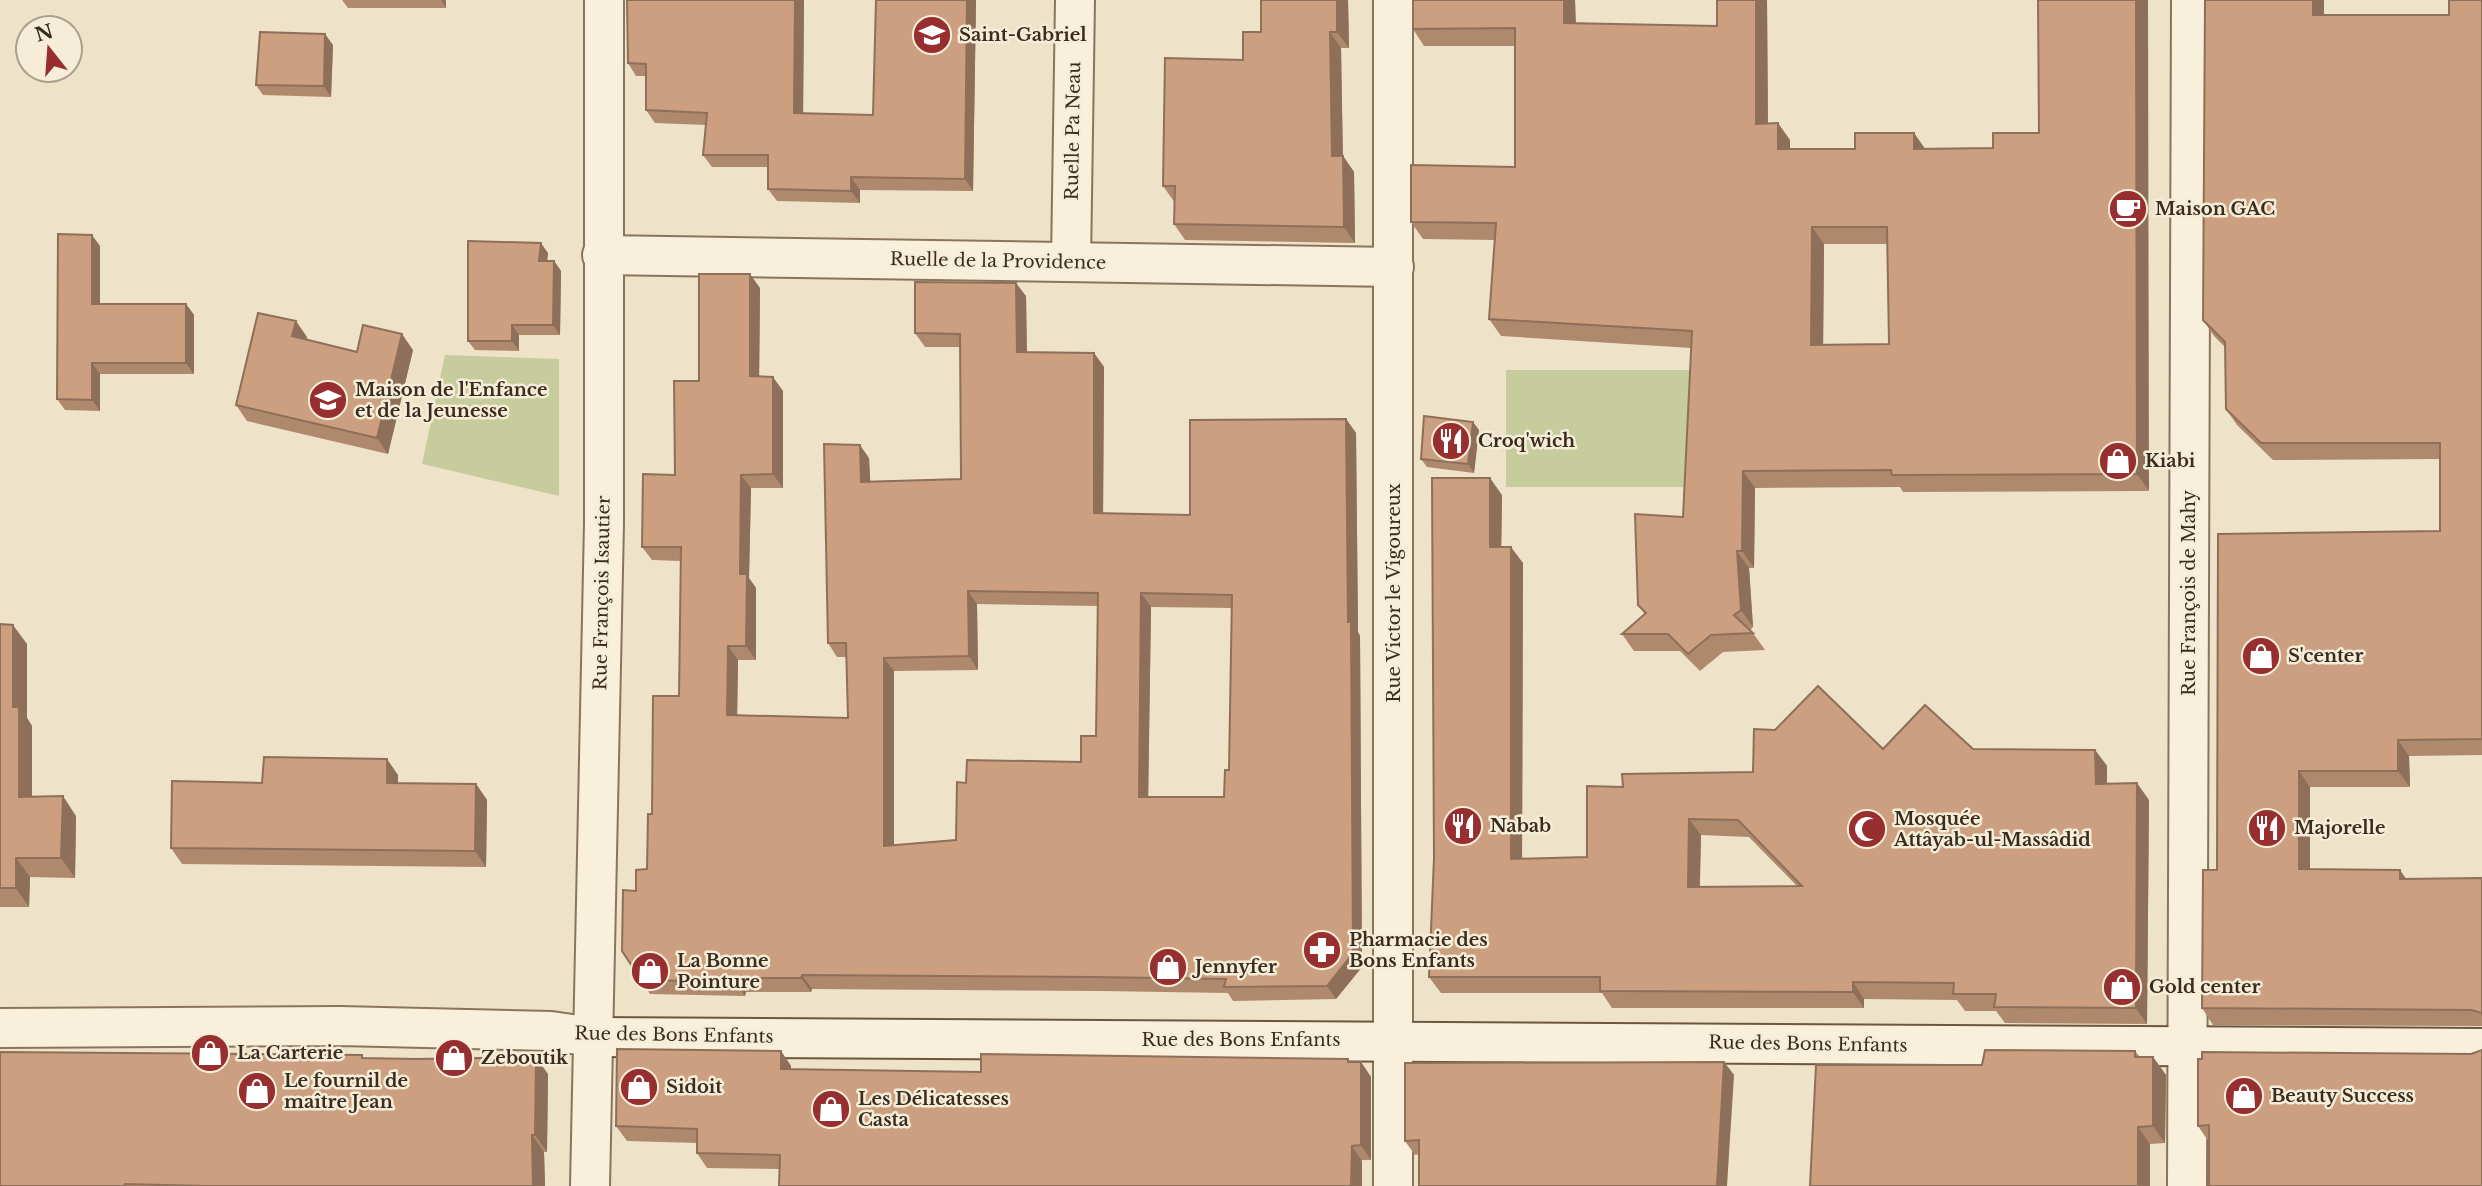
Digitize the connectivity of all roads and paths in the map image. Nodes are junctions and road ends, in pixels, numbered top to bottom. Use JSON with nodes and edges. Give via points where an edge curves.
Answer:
{"nodes":[{"id":1,"x":604,"y":0,"type":"edge"},
{"id":2,"x":1075,"y":0,"type":"edge"},
{"id":3,"x":1393,"y":0,"type":"edge"},
{"id":4,"x":2191,"y":0,"type":"edge"},
{"id":5,"x":603,"y":255,"type":"junction"},
{"id":6,"x":1072,"y":262,"type":"junction"},
{"id":7,"x":1394,"y":267,"type":"junction"},
{"id":8,"x":0,"y":1028,"type":"edge"},
{"id":9,"x":592,"y":1037,"type":"junction"},
{"id":10,"x":1394,"y":1040,"type":"junction"},
{"id":11,"x":2187,"y":1048,"type":"junction"},
{"id":12,"x":2482,"y":1048,"type":"edge"},
{"id":13,"x":590,"y":1186,"type":"edge"},
{"id":14,"x":1393,"y":1186,"type":"edge"},
{"id":15,"x":2187,"y":1186,"type":"edge"}],
"edges":[{"from":1,"to":5,"type":"street","name":"Rue François Isautier"},
{"from":2,"to":6,"type":"street","name":"Ruelle Pa Neau"},
{"from":3,"to":7,"type":"street","name":"Rue Victor le Vigoureux"},
{"from":4,"to":11,"type":"street","name":"Rue François de Mahy"},
{"from":5,"to":6,"type":"street","name":"Ruelle de la Providence"},
{"from":5,"to":9,"type":"street","name":"Rue François Isautier","via":[[603,537]]},
{"from":6,"to":7,"type":"street","name":"Ruelle de la Providence"},
{"from":7,"to":10,"type":"street","name":"Rue Victor le Vigoureux"},
{"from":8,"to":9,"type":"street","name":"Rue des Bons Enfants","via":[[340,1026],[551,1031]]},
{"from":9,"to":10,"type":"street","name":"Rue des Bons Enfants"},
{"from":9,"to":13,"type":"street","name":"Rue François Isautier"},
{"from":10,"to":11,"type":"street","name":"Rue des Bons Enfants"},
{"from":10,"to":14,"type":"street","name":"Rue Victor le Vigoureux"},
{"from":11,"to":12,"type":"street","name":"Rue des Bons Enfants"},
{"from":11,"to":15,"type":"street","name":"Rue François de Mahy"}]}
